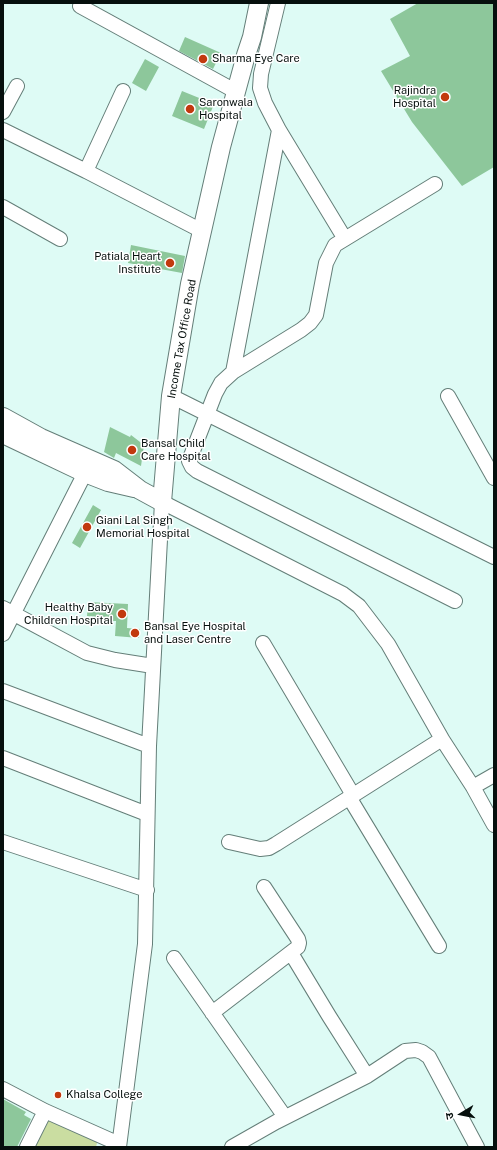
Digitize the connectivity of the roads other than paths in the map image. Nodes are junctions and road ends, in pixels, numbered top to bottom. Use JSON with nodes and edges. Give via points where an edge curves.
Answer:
{"nodes":[{"id":1,"x":259,"y":3,"type":"edge"},
{"id":2,"x":278,"y":3,"type":"edge"},
{"id":3,"x":80,"y":6,"type":"dead end"},
{"id":4,"x":17,"y":86,"type":"dead end"},
{"id":5,"x":123,"y":91,"type":"dead end"},
{"id":6,"x":235,"y":91,"type":"junction"},
{"id":7,"x":3,"y":112,"type":"edge"},
{"id":8,"x":3,"y":130,"type":"edge"},
{"id":9,"x":279,"y":130,"type":"junction"},
{"id":10,"x":86,"y":170,"type":"junction"},
{"id":11,"x":435,"y":184,"type":"dead end"},
{"id":12,"x":3,"y":207,"type":"edge"},
{"id":13,"x":202,"y":231,"type":"junction"},
{"id":14,"x":60,"y":239,"type":"dead end"},
{"id":15,"x":345,"y":239,"type":"junction"},
{"id":16,"x":233,"y":372,"type":"junction"},
{"id":17,"x":171,"y":396,"type":"junction"},
{"id":18,"x":448,"y":396,"type":"dead end"},
{"id":19,"x":207,"y":413,"type":"junction"},
{"id":20,"x":3,"y":417,"type":"edge"},
{"id":21,"x":3,"y":434,"type":"edge"},
{"id":22,"x":85,"y":473,"type":"junction"},
{"id":23,"x":494,"y":478,"type":"edge"},
{"id":24,"x":140,"y":490,"type":"junction"},
{"id":25,"x":162,"y":502,"type":"junction"},
{"id":26,"x":494,"y":557,"type":"edge"},
{"id":27,"x":455,"y":601,"type":"dead end"},
{"id":28,"x":8,"y":610,"type":"edge"},
{"id":29,"x":3,"y":634,"type":"edge"},
{"id":30,"x":263,"y":643,"type":"dead end"},
{"id":31,"x":153,"y":666,"type":"junction"},
{"id":32,"x":3,"y":691,"type":"edge"},
{"id":33,"x":442,"y":739,"type":"junction"},
{"id":34,"x":149,"y":746,"type":"junction"},
{"id":35,"x":3,"y":758,"type":"edge"},
{"id":36,"x":494,"y":775,"type":"edge"},
{"id":37,"x":473,"y":787,"type":"junction"},
{"id":38,"x":351,"y":796,"type":"junction"},
{"id":39,"x":147,"y":814,"type":"junction"},
{"id":40,"x":494,"y":825,"type":"edge"},
{"id":41,"x":3,"y":842,"type":"edge"},
{"id":42,"x":229,"y":842,"type":"dead end"},
{"id":43,"x":264,"y":887,"type":"dead end"},
{"id":44,"x":147,"y":890,"type":"junction"},
{"id":45,"x":439,"y":946,"type":"dead end"},
{"id":46,"x":291,"y":952,"type":"junction"},
{"id":47,"x":174,"y":958,"type":"dead end"},
{"id":48,"x":212,"y":1013,"type":"junction"},
{"id":49,"x":367,"y":1076,"type":"junction"},
{"id":50,"x":3,"y":1090,"type":"edge"},
{"id":51,"x":45,"y":1111,"type":"junction"},
{"id":52,"x":285,"y":1117,"type":"junction"},
{"id":53,"x":119,"y":1146,"type":"edge"},
{"id":54,"x":28,"y":1147,"type":"edge"},
{"id":55,"x":232,"y":1147,"type":"edge"},
{"id":56,"x":477,"y":1147,"type":"edge"}],
"edges":[{"from":1,"to":6,"type":"main road","name":"Income Tax Office Road","via":[[252,37]]},
{"from":2,"to":9,"type":"street","via":[[260,88]]},
{"from":3,"to":6,"type":"street"},
{"from":4,"to":7,"type":"street"},
{"from":5,"to":10,"type":"street"},
{"from":6,"to":13,"type":"main road","name":"Income Tax Office Road"},
{"from":8,"to":10,"type":"street"},
{"from":9,"to":15,"type":"street"},
{"from":9,"to":16,"type":"street"},
{"from":10,"to":13,"type":"street"},
{"from":11,"to":15,"type":"street"},
{"from":12,"to":14,"type":"street"},
{"from":13,"to":17,"type":"main road","name":"Income Tax Office Road","via":[[190,284]]},
{"from":15,"to":16,"type":"street","via":[[335,244],[326,263],[319,303],[313,319],[301,330]]},
{"from":16,"to":19,"type":"street","via":[[220,383]]},
{"from":17,"to":19,"type":"street"},
{"from":17,"to":25,"type":"main road","name":"Income Tax Office Road"},
{"from":18,"to":23,"type":"street"},
{"from":19,"to":26,"type":"street"},
{"from":19,"to":27,"type":"street","via":[[189,461],[197,471]]},
{"from":20,"to":24,"type":"main road","via":[[41,438],[114,470]]},
{"from":21,"to":22,"type":"main road"},
{"from":22,"to":24,"type":"main road"},
{"from":22,"to":28,"type":"street"},
{"from":24,"to":25,"type":"main road"},
{"from":25,"to":31,"type":"street"},
{"from":25,"to":33,"type":"street","via":[[343,594],[359,606],[388,644]]},
{"from":28,"to":29,"type":"street"},
{"from":28,"to":31,"type":"street","via":[[87,653]]},
{"from":30,"to":38,"type":"street"},
{"from":31,"to":34,"type":"street"},
{"from":32,"to":34,"type":"street"},
{"from":33,"to":37,"type":"street"},
{"from":33,"to":38,"type":"street"},
{"from":34,"to":39,"type":"street"},
{"from":35,"to":39,"type":"street"},
{"from":36,"to":37,"type":"street"},
{"from":37,"to":40,"type":"street"},
{"from":38,"to":42,"type":"street","via":[[269,848],[260,849]]},
{"from":38,"to":45,"type":"street"},
{"from":39,"to":44,"type":"street"},
{"from":41,"to":44,"type":"street"},
{"from":43,"to":46,"type":"street","via":[[298,939],[298,947]]},
{"from":44,"to":53,"type":"street","via":[[145,944]]},
{"from":46,"to":48,"type":"street"},
{"from":46,"to":49,"type":"street"},
{"from":47,"to":48,"type":"street"},
{"from":48,"to":52,"type":"street"},
{"from":49,"to":52,"type":"street"},
{"from":49,"to":56,"type":"street","via":[[405,1051],[422,1052],[429,1057]]},
{"from":50,"to":51,"type":"street"},
{"from":51,"to":53,"type":"street"},
{"from":51,"to":54,"type":"street"},
{"from":52,"to":55,"type":"street"}]}
